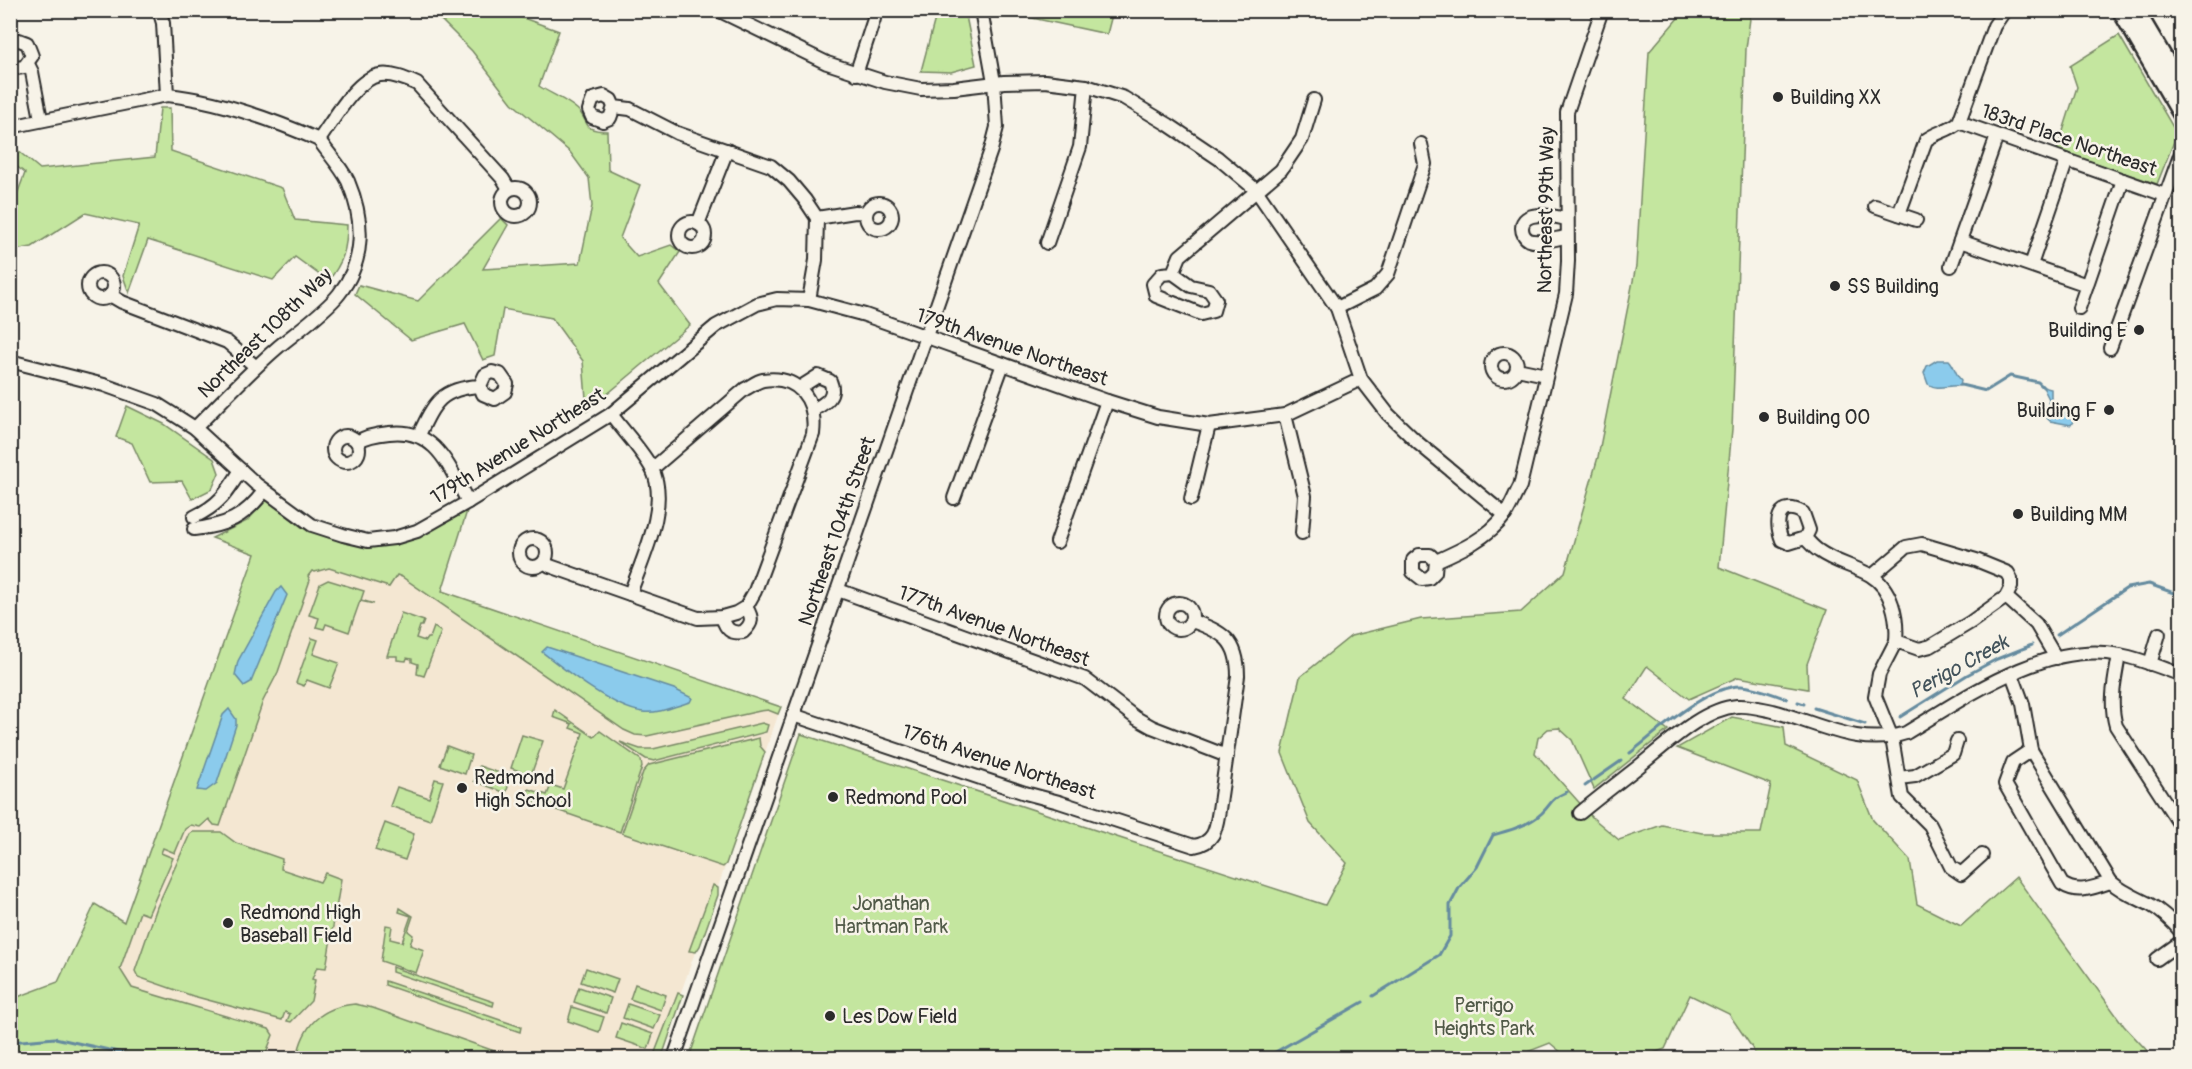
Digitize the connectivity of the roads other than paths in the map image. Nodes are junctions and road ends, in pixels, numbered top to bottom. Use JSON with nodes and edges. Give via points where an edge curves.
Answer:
{"nodes":[{"id":1,"x":159,"y":10,"type":"edge"},
{"id":2,"x":718,"y":10,"type":"edge"},
{"id":3,"x":873,"y":10,"type":"edge"},
{"id":4,"x":981,"y":10,"type":"edge"},
{"id":5,"x":1602,"y":10,"type":"edge"},
{"id":6,"x":2005,"y":10,"type":"edge"},
{"id":7,"x":2120,"y":10,"type":"edge"},
{"id":8,"x":2136,"y":10,"type":"edge"},
{"id":9,"x":10,"y":41,"type":"edge"},
{"id":10,"x":28,"y":64,"type":"junction"},
{"id":11,"x":10,"y":67,"type":"edge"},
{"id":12,"x":856,"y":74,"type":"junction"},
{"id":13,"x":994,"y":82,"type":"junction"},
{"id":14,"x":1086,"y":86,"type":"junction"},
{"id":15,"x":2181,"y":87,"type":"edge"},
{"id":16,"x":167,"y":95,"type":"junction"},
{"id":17,"x":1314,"y":100,"type":"dead end"},
{"id":18,"x":614,"y":107,"type":"dead end"},
{"id":19,"x":2181,"y":116,"type":"edge"},
{"id":20,"x":41,"y":120,"type":"junction"},
{"id":21,"x":1959,"y":122,"type":"junction"},
{"id":22,"x":10,"y":127,"type":"edge"},
{"id":23,"x":1997,"y":136,"type":"junction"},
{"id":24,"x":319,"y":140,"type":"junction"},
{"id":25,"x":1420,"y":144,"type":"dead end"},
{"id":26,"x":727,"y":150,"type":"junction"},
{"id":27,"x":2181,"y":150,"type":"edge"},
{"id":28,"x":2067,"y":160,"type":"junction"},
{"id":29,"x":2123,"y":180,"type":"junction"},
{"id":30,"x":509,"y":189,"type":"dead end"},
{"id":31,"x":1256,"y":190,"type":"junction"},
{"id":32,"x":2165,"y":195,"type":"junction"},
{"id":33,"x":1875,"y":206,"type":"dead end"},
{"id":34,"x":866,"y":213,"type":"dead end"},
{"id":35,"x":1899,"y":214,"type":"junction"},
{"id":36,"x":817,"y":218,"type":"junction"},
{"id":37,"x":1567,"y":219,"type":"junction"},
{"id":38,"x":1916,"y":220,"type":"dead end"},
{"id":39,"x":698,"y":224,"type":"dead end"},
{"id":40,"x":1568,"y":237,"type":"junction"},
{"id":41,"x":1960,"y":241,"type":"junction"},
{"id":42,"x":1047,"y":243,"type":"dead end"},
{"id":43,"x":2031,"y":265,"type":"junction"},
{"id":44,"x":1951,"y":266,"type":"dead end"},
{"id":45,"x":1173,"y":273,"type":"junction"},
{"id":46,"x":2087,"y":285,"type":"junction"},
{"id":47,"x":110,"y":296,"type":"dead end"},
{"id":48,"x":809,"y":300,"type":"junction"},
{"id":49,"x":1337,"y":308,"type":"junction"},
{"id":50,"x":2079,"y":308,"type":"dead end"},
{"id":51,"x":926,"y":337,"type":"junction"},
{"id":52,"x":2110,"y":348,"type":"dead end"},
{"id":53,"x":10,"y":361,"type":"edge"},
{"id":54,"x":1003,"y":364,"type":"junction"},
{"id":55,"x":255,"y":366,"type":"junction"},
{"id":56,"x":1517,"y":369,"type":"dead end"},
{"id":57,"x":1546,"y":375,"type":"junction"},
{"id":58,"x":1361,"y":379,"type":"junction"},
{"id":59,"x":480,"y":386,"type":"dead end"},
{"id":60,"x":799,"y":388,"type":"junction"},
{"id":61,"x":1107,"y":401,"type":"junction"},
{"id":62,"x":813,"y":410,"type":"junction"},
{"id":63,"x":611,"y":414,"type":"junction"},
{"id":64,"x":1285,"y":415,"type":"junction"},
{"id":65,"x":1209,"y":425,"type":"junction"},
{"id":66,"x":195,"y":428,"type":"junction"},
{"id":67,"x":419,"y":435,"type":"junction"},
{"id":68,"x":357,"y":442,"type":"dead end"},
{"id":69,"x":652,"y":469,"type":"junction"},
{"id":70,"x":241,"y":470,"type":"junction"},
{"id":71,"x":264,"y":490,"type":"junction"},
{"id":72,"x":954,"y":498,"type":"dead end"},
{"id":73,"x":1191,"y":499,"type":"dead end"},
{"id":74,"x":468,"y":502,"type":"junction"},
{"id":75,"x":1505,"y":515,"type":"junction"},
{"id":76,"x":1302,"y":533,"type":"dead end"},
{"id":77,"x":1805,"y":538,"type":"dead end"},
{"id":78,"x":1057,"y":542,"type":"dead end"},
{"id":79,"x":1436,"y":561,"type":"dead end"},
{"id":80,"x":544,"y":562,"type":"dead end"},
{"id":81,"x":1872,"y":576,"type":"junction"},
{"id":82,"x":838,"y":590,"type":"junction"},
{"id":83,"x":630,"y":594,"type":"junction"},
{"id":84,"x":2006,"y":597,"type":"junction"},
{"id":85,"x":741,"y":610,"type":"junction"},
{"id":86,"x":722,"y":617,"type":"junction"},
{"id":87,"x":1192,"y":621,"type":"dead end"},
{"id":88,"x":2159,"y":634,"type":"dead end"},
{"id":89,"x":1896,"y":642,"type":"junction"},
{"id":90,"x":2119,"y":655,"type":"junction"},
{"id":91,"x":2056,"y":657,"type":"junction"},
{"id":92,"x":2150,"y":664,"type":"junction"},
{"id":93,"x":2012,"y":674,"type":"junction"},
{"id":94,"x":2181,"y":675,"type":"edge"},
{"id":95,"x":793,"y":715,"type":"junction"},
{"id":96,"x":1892,"y":738,"type":"junction"},
{"id":97,"x":1957,"y":741,"type":"dead end"},
{"id":98,"x":2031,"y":750,"type":"junction"},
{"id":99,"x":1227,"y":756,"type":"junction"},
{"id":100,"x":1899,"y":778,"type":"junction"},
{"id":101,"x":1580,"y":813,"type":"dead end"},
{"id":102,"x":2181,"y":828,"type":"edge"},
{"id":103,"x":1982,"y":855,"type":"dead end"},
{"id":104,"x":2111,"y":882,"type":"junction"},
{"id":105,"x":2181,"y":933,"type":"edge"},
{"id":106,"x":2181,"y":941,"type":"edge"},
{"id":107,"x":2157,"y":959,"type":"dead end"},
{"id":108,"x":674,"y":1059,"type":"edge"}],
"edges":[{"from":1,"to":16,"type":"street"},
{"from":2,"to":12,"type":"street"},
{"from":3,"to":12,"type":"street","via":[[874,19]]},
{"from":4,"to":13,"type":"street","name":"Northeast 104th Street"},
{"from":5,"to":37,"type":"street","name":"Northeast 99th Way","via":[[1567,112]]},
{"from":6,"to":21,"type":"street","via":[[1994,26]]},
{"from":7,"to":19,"type":"main road"},
{"from":8,"to":15,"type":"main road"},
{"from":9,"to":10,"type":"street","via":[[19,40],[30,47],[32,56]]},
{"from":10,"to":11,"type":"street"},
{"from":10,"to":20,"type":"street"},
{"from":12,"to":13,"type":"street","via":[[921,89]]},
{"from":13,"to":14,"type":"street","via":[[1045,81]]},
{"from":13,"to":51,"type":"street","name":"Northeast 104th Street","via":[[996,127],[991,150]]},
{"from":14,"to":31,"type":"street","via":[[1124,98],[1151,114],[1218,158]]},
{"from":14,"to":42,"type":"street","via":[[1080,147]]},
{"from":16,"to":20,"type":"street"},
{"from":16,"to":24,"type":"street","via":[[193,97],[227,107]]},
{"from":17,"to":31,"type":"street","via":[[1293,155]]},
{"from":18,"to":26,"type":"street","via":[[630,109],[677,133]]},
{"from":20,"to":22,"type":"street"},
{"from":21,"to":23,"type":"street","name":"183rd Place Northeast"},
{"from":21,"to":35,"type":"street","via":[[1926,140]]},
{"from":23,"to":28,"type":"street","name":"183rd Place Northeast"},
{"from":23,"to":41,"type":"street"},
{"from":24,"to":30,"type":"street","via":[[357,88],[370,78],[394,76],[417,84]]},
{"from":24,"to":55,"type":"street","name":"Northeast 108th Way","via":[[347,179],[356,205],[360,227],[357,265],[338,295]]},
{"from":25,"to":49,"type":"street","via":[[1425,164],[1388,274],[1375,289]]},
{"from":26,"to":36,"type":"street","via":[[771,166],[789,181]]},
{"from":26,"to":39,"type":"street"},
{"from":27,"to":32,"type":"street"},
{"from":28,"to":29,"type":"street","name":"183rd Place Northeast"},
{"from":28,"to":43,"type":"street"},
{"from":29,"to":32,"type":"street","name":"183rd Place Northeast"},
{"from":29,"to":46,"type":"street"},
{"from":31,"to":45,"type":"street","via":[[1180,256]]},
{"from":31,"to":49,"type":"street"},
{"from":32,"to":52,"type":"street"},
{"from":33,"to":35,"type":"street"},
{"from":34,"to":36,"type":"street"},
{"from":35,"to":38,"type":"street"},
{"from":36,"to":48,"type":"street","via":[[816,260]]},
{"from":37,"to":40,"type":"street","name":"Northeast 99th Way"},
{"from":37,"to":40,"type":"street","via":[[1531,216],[1522,227],[1524,236],[1531,240]]},
{"from":40,"to":57,"type":"street","name":"Northeast 99th Way","via":[[1566,294]]},
{"from":41,"to":43,"type":"street"},
{"from":41,"to":44,"type":"street"},
{"from":43,"to":46,"type":"street"},
{"from":45,"to":45,"type":"street","via":[[1191,286],[1209,290],[1216,300],[1213,311],[1201,314],[1156,296],[1153,284],[1162,274]]},
{"from":46,"to":50,"type":"street"},
{"from":47,"to":55,"type":"street","via":[[227,342]]},
{"from":48,"to":51,"type":"street","name":"179th Avenue Northeast"},
{"from":48,"to":63,"type":"street","name":"179th Avenue Northeast","via":[[777,299],[740,312],[716,326]]},
{"from":49,"to":58,"type":"street"},
{"from":51,"to":54,"type":"street","name":"179th Avenue Northeast"},
{"from":51,"to":82,"type":"street","name":"Northeast 104th Street"},
{"from":53,"to":66,"type":"street","name":"179th Avenue Northeast","via":[[138,396]]},
{"from":54,"to":61,"type":"street","name":"179th Avenue Northeast"},
{"from":54,"to":72,"type":"street"},
{"from":55,"to":66,"type":"street","name":"Northeast 108th Way"},
{"from":56,"to":57,"type":"street"},
{"from":57,"to":75,"type":"street","name":"Northeast 99th Way","via":[[1520,486]]},
{"from":58,"to":64,"type":"street","name":"179th Avenue Northeast"},
{"from":58,"to":75,"type":"street","via":[[1388,414],[1418,443]]},
{"from":59,"to":67,"type":"street","via":[[452,392],[434,404]]},
{"from":60,"to":62,"type":"street"},
{"from":60,"to":62,"type":"street","via":[[818,376],[830,381],[830,399]]},
{"from":60,"to":69,"type":"street","via":[[761,380],[745,389]]},
{"from":61,"to":65,"type":"street","name":"179th Avenue Northeast","via":[[1158,417]]},
{"from":61,"to":78,"type":"street"},
{"from":62,"to":85,"type":"street","via":[[813,434],[763,576]]},
{"from":63,"to":69,"type":"street"},
{"from":63,"to":74,"type":"street","name":"179th Avenue Northeast"},
{"from":64,"to":65,"type":"street","name":"179th Avenue Northeast"},
{"from":64,"to":76,"type":"street","via":[[1305,496]]},
{"from":65,"to":73,"type":"street"},
{"from":66,"to":70,"type":"street","name":"179th Avenue Northeast"},
{"from":67,"to":68,"type":"street","via":[[377,434]]},
{"from":67,"to":74,"type":"street","via":[[442,455]]},
{"from":69,"to":83,"type":"street","via":[[657,481],[657,515]]},
{"from":70,"to":71,"type":"street","name":"179th Avenue Northeast"},
{"from":70,"to":71,"type":"street","via":[[220,501],[194,523],[213,527],[235,518]]},
{"from":71,"to":74,"type":"street","name":"179th Avenue Northeast","via":[[312,525],[368,541],[417,531]]},
{"from":75,"to":79,"type":"street","name":"Northeast 99th Way","via":[[1468,547]]},
{"from":77,"to":81,"type":"street","via":[[1819,552]]},
{"from":80,"to":83,"type":"street"},
{"from":81,"to":84,"type":"street","via":[[1906,547],[1922,544],[2008,573],[2011,587]]},
{"from":81,"to":89,"type":"street","via":[[1886,592],[1894,611]]},
{"from":82,"to":95,"type":"street","name":"Northeast 104th Street"},
{"from":82,"to":99,"type":"street","name":"177th Avenue Northeast","via":[[1085,679],[1152,727]]},
{"from":83,"to":86,"type":"street","via":[[698,618]]},
{"from":84,"to":89,"type":"street","via":[[1931,646],[1919,649]]},
{"from":84,"to":91,"type":"street","via":[[2036,624]]},
{"from":85,"to":86,"type":"street"},
{"from":85,"to":86,"type":"street","via":[[752,616],[743,632],[730,631]]},
{"from":87,"to":99,"type":"street","via":[[1226,637],[1238,661]]},
{"from":88,"to":92,"type":"street"},
{"from":89,"to":96,"type":"street","via":[[1879,674],[1875,696]]},
{"from":90,"to":91,"type":"street","via":[[2085,653]]},
{"from":90,"to":92,"type":"street"},
{"from":90,"to":102,"type":"street","via":[[2112,700],[2115,726]]},
{"from":91,"to":93,"type":"street"},
{"from":92,"to":94,"type":"street"},
{"from":93,"to":96,"type":"street","via":[[1991,682],[1906,734]]},
{"from":93,"to":98,"type":"street","via":[[2023,704]]},
{"from":95,"to":99,"type":"street","name":"176th Avenue Northeast","via":[[1194,846],[1208,842],[1215,828]]},
{"from":95,"to":108,"type":"street","name":"Northeast 104th Street"},
{"from":96,"to":100,"type":"street"},
{"from":96,"to":101,"type":"street","via":[[1849,735],[1756,707],[1724,708],[1673,739]]},
{"from":97,"to":100,"type":"street","via":[[1953,754],[1915,776]]},
{"from":98,"to":104,"type":"street"},
{"from":98,"to":104,"type":"street","via":[[2013,762],[2005,784],[2062,884],[2071,890],[2082,890]]},
{"from":100,"to":103,"type":"street","via":[[1902,797],[1930,825],[1951,867],[1961,874]]},
{"from":104,"to":105,"type":"street","via":[[2159,910]]},
{"from":106,"to":107,"type":"street"}]}
